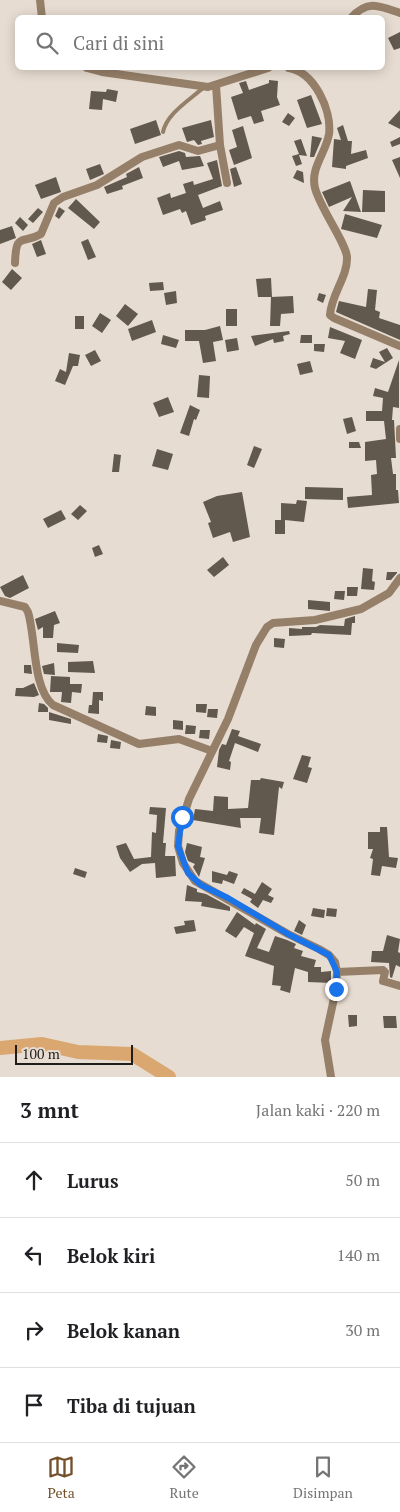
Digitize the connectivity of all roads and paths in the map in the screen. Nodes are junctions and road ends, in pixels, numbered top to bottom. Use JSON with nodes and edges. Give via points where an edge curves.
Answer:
{"nodes":[{"id":1,"x":40,"y":0,"type":"edge"},
{"id":2,"x":400,"y":12,"type":"edge"},
{"id":3,"x":42,"y":15,"type":"edge"},
{"id":4,"x":354,"y":15,"type":"edge"},
{"id":5,"x":94,"y":70,"type":"edge"},
{"id":6,"x":262,"y":70,"type":"edge"},
{"id":7,"x":296,"y":70,"type":"edge"},
{"id":8,"x":216,"y":85,"type":"junction"},
{"id":9,"x":204,"y":87,"type":"junction"},
{"id":10,"x":163,"y":132,"type":"dead end"},
{"id":11,"x":220,"y":145,"type":"junction"},
{"id":12,"x":227,"y":183,"type":"dead end"},
{"id":13,"x":15,"y":263,"type":"dead end"},
{"id":14,"x":400,"y":346,"type":"edge"},
{"id":15,"x":400,"y":429,"type":"edge"},
{"id":16,"x":400,"y":439,"type":"edge"},
{"id":17,"x":400,"y":578,"type":"edge"},
{"id":18,"x":0,"y":601,"type":"edge"},
{"id":19,"x":212,"y":751,"type":"junction"},
{"id":20,"x":337,"y":972,"type":"junction"},
{"id":21,"x":400,"y":986,"type":"edge"},
{"id":22,"x":331,"y":1077,"type":"edge"}],
"edges":[{"from":1,"to":3,"type":"street"},
{"from":2,"to":4,"type":"street","via":[[368,4],[360,6]]},
{"from":5,"to":9,"type":"street"},
{"from":6,"to":8,"type":"street"},
{"from":7,"to":14,"type":"street","via":[[310,79],[328,120],[329,134],[315,169],[314,183],[324,213],[345,250],[347,260],[330,315]]},
{"from":8,"to":9,"type":"street"},
{"from":8,"to":11,"type":"street"},
{"from":9,"to":10,"type":"lane","via":[[171,116]]},
{"from":11,"to":12,"type":"street"},
{"from":11,"to":13,"type":"street","via":[[198,151],[179,144],[160,149],[91,188],[63,197],[54,203],[41,234],[27,237],[17,244]]},
{"from":15,"to":16,"type":"street"},
{"from":17,"to":19,"type":"street","via":[[389,593],[361,609],[315,620],[273,623],[267,627],[256,645],[228,719]]},
{"from":18,"to":19,"type":"street","via":[[25,607],[28,612],[45,696],[54,705],[139,744],[179,739]]},
{"from":19,"to":20,"type":"street","via":[[180,824],[178,846],[188,873],[201,885],[329,955]]},
{"from":20,"to":21,"type":"street","via":[[383,970],[383,981]]},
{"from":20,"to":22,"type":"street","via":[[325,1040]]}]}
